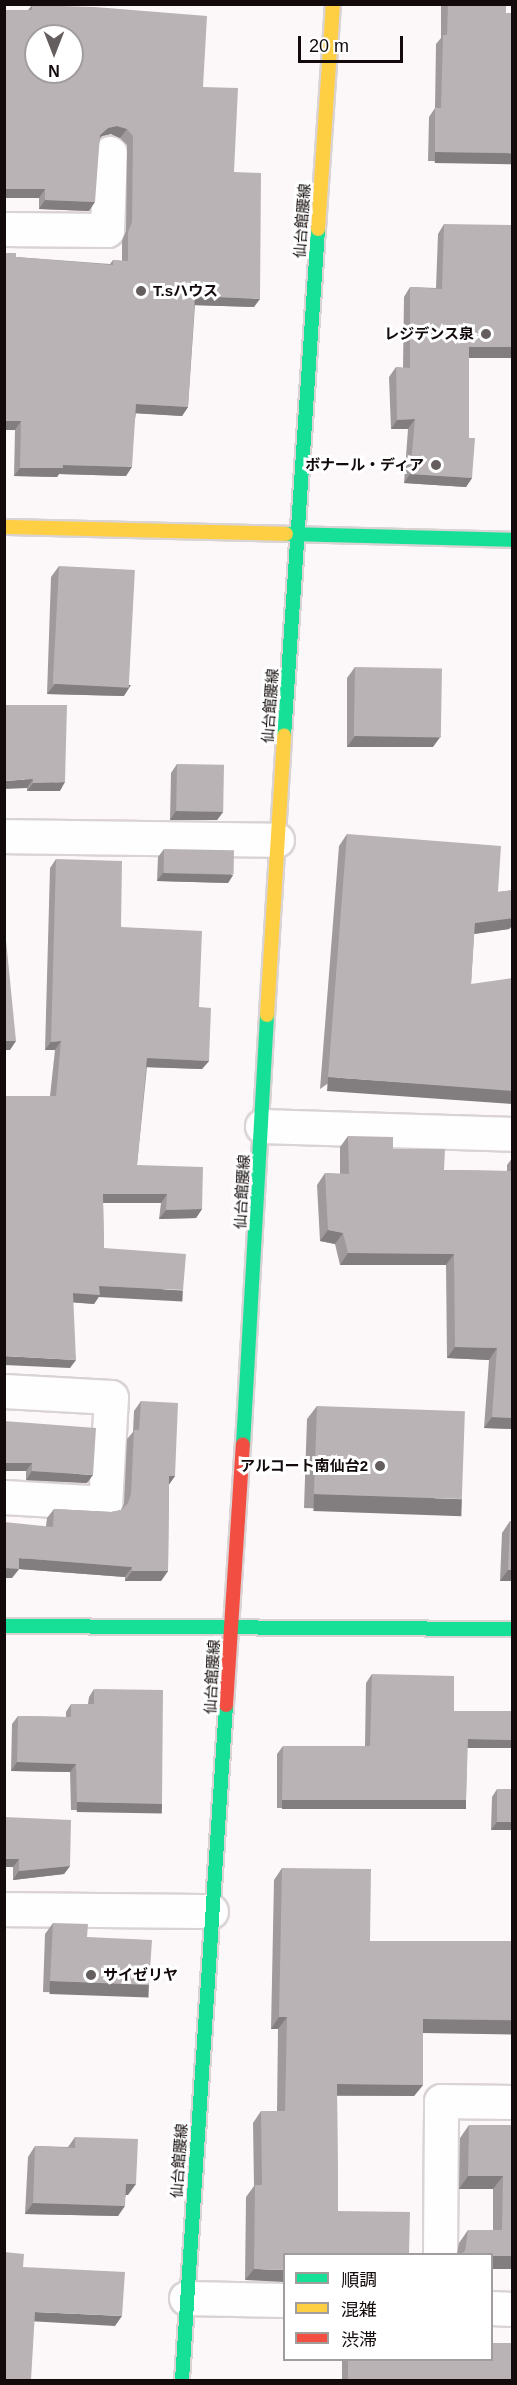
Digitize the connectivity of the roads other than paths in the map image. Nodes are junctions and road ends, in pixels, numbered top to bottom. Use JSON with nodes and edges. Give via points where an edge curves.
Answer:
{"nodes":[{"id":1,"x":333,"y":4,"type":"edge"},
{"id":2,"x":110,"y":153,"type":"dead end"},
{"id":3,"x":4,"y":229,"type":"edge"},
{"id":4,"x":4,"y":527,"type":"edge"},
{"id":5,"x":298,"y":534,"type":"junction"},
{"id":6,"x":513,"y":540,"type":"edge"},
{"id":7,"x":4,"y":836,"type":"edge"},
{"id":8,"x":278,"y":840,"type":"junction"},
{"id":9,"x":262,"y":1126,"type":"junction"},
{"id":10,"x":513,"y":1134,"type":"edge"},
{"id":11,"x":4,"y":1391,"type":"edge"},
{"id":12,"x":4,"y":1497,"type":"edge"},
{"id":13,"x":4,"y":1626,"type":"edge"},
{"id":14,"x":231,"y":1629,"type":"junction"},
{"id":15,"x":513,"y":1629,"type":"edge"},
{"id":16,"x":4,"y":1909,"type":"edge"},
{"id":17,"x":211,"y":1911,"type":"junction"},
{"id":18,"x":513,"y":2102,"type":"edge"},
{"id":19,"x":440,"y":2253,"type":"edge"},
{"id":20,"x":186,"y":2298,"type":"junction"},
{"id":21,"x":283,"y":2300,"type":"edge"},
{"id":22,"x":493,"y":2308,"type":"edge"},
{"id":23,"x":513,"y":2309,"type":"edge"},
{"id":24,"x":182,"y":2380,"type":"edge"}],
"edges":[{"from":1,"to":5,"type":"main road","name":"仙台館腰線"},
{"from":2,"to":3,"type":"street","via":[[107,230]]},
{"from":4,"to":5,"type":"main road"},
{"from":5,"to":6,"type":"main road"},
{"from":5,"to":8,"type":"main road","name":"仙台館腰線"},
{"from":7,"to":8,"type":"street"},
{"from":8,"to":9,"type":"main road","name":"仙台館腰線"},
{"from":9,"to":10,"type":"street"},
{"from":9,"to":14,"type":"main road","name":"仙台館腰線"},
{"from":11,"to":12,"type":"street","via":[[111,1398],[105,1503]]},
{"from":13,"to":14,"type":"main road"},
{"from":14,"to":15,"type":"main road"},
{"from":14,"to":17,"type":"main road","name":"仙台館腰線"},
{"from":16,"to":17,"type":"street"},
{"from":17,"to":20,"type":"main road","name":"仙台館腰線"},
{"from":18,"to":19,"type":"street","via":[[441,2101]]},
{"from":20,"to":21,"type":"street"},
{"from":20,"to":24,"type":"main road","name":"仙台館腰線"},
{"from":22,"to":23,"type":"street"}]}
